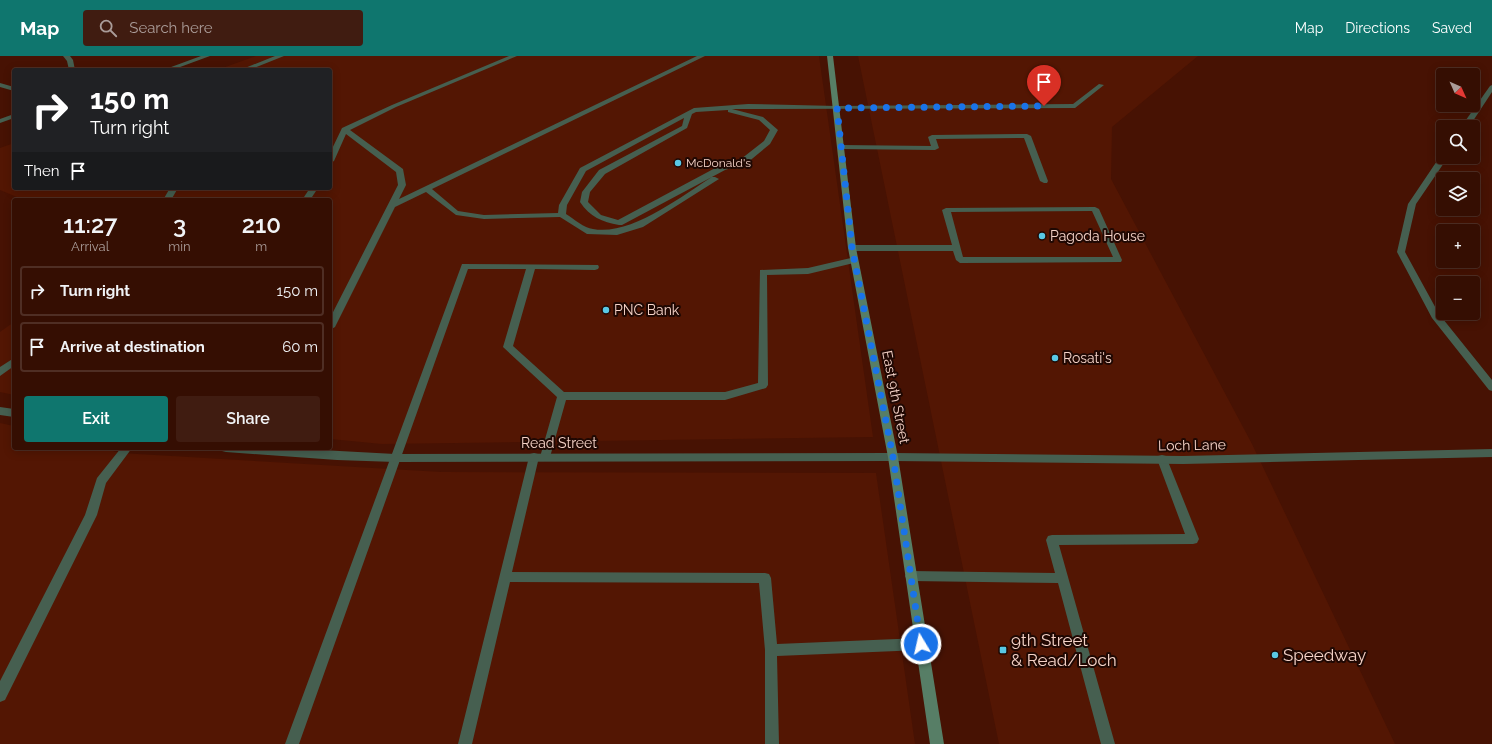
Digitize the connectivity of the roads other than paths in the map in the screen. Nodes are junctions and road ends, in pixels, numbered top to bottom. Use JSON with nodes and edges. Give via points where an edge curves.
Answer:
{"nodes":[{"id":1,"x":66,"y":56,"type":"edge"},
{"id":2,"x":207,"y":56,"type":"edge"},
{"id":3,"x":281,"y":56,"type":"edge"},
{"id":4,"x":514,"y":56,"type":"edge"},
{"id":5,"x":702,"y":56,"type":"edge"},
{"id":6,"x":830,"y":56,"type":"edge"},
{"id":7,"x":72,"y":68,"type":"edge"},
{"id":8,"x":172,"y":68,"type":"edge"},
{"id":9,"x":248,"y":68,"type":"edge"},
{"id":10,"x":0,"y":85,"type":"edge"},
{"id":11,"x":1101,"y":85,"type":"dead end"},
{"id":12,"x":1492,"y":87,"type":"edge"},
{"id":13,"x":12,"y":88,"type":"edge"},
{"id":14,"x":720,"y":108,"type":"junction"},
{"id":15,"x":837,"y":108,"type":"junction"},
{"id":16,"x":689,"y":113,"type":"junction"},
{"id":17,"x":12,"y":117,"type":"edge"},
{"id":18,"x":1470,"y":120,"type":"edge"},
{"id":19,"x":0,"y":121,"type":"edge"},
{"id":20,"x":345,"y":130,"type":"junction"},
{"id":21,"x":841,"y":147,"type":"junction"},
{"id":22,"x":332,"y":157,"type":"edge"},
{"id":23,"x":744,"y":161,"type":"junction"},
{"id":24,"x":1439,"y":164,"type":"edge"},
{"id":25,"x":1044,"y":181,"type":"dead end"},
{"id":26,"x":426,"y":189,"type":"junction"},
{"id":27,"x":391,"y":206,"type":"junction"},
{"id":28,"x":562,"y":215,"type":"junction"},
{"id":29,"x":852,"y":248,"type":"junction"},
{"id":30,"x":956,"y":248,"type":"junction"},
{"id":31,"x":855,"y":260,"type":"junction"},
{"id":32,"x":531,"y":267,"type":"junction"},
{"id":33,"x":595,"y":267,"type":"dead end"},
{"id":34,"x":332,"y":323,"type":"edge"},
{"id":35,"x":12,"y":363,"type":"edge"},
{"id":36,"x":0,"y":372,"type":"edge"},
{"id":37,"x":1492,"y":387,"type":"edge"},
{"id":38,"x":562,"y":396,"type":"junction"},
{"id":39,"x":0,"y":411,"type":"edge"},
{"id":40,"x":12,"y":413,"type":"edge"},
{"id":41,"x":125,"y":450,"type":"edge"},
{"id":42,"x":268,"y":450,"type":"edge"},
{"id":43,"x":1492,"y":453,"type":"edge"},
{"id":44,"x":540,"y":457,"type":"junction"},
{"id":45,"x":893,"y":457,"type":"junction"},
{"id":46,"x":394,"y":458,"type":"junction"},
{"id":47,"x":1162,"y":459,"type":"junction"},
{"id":48,"x":911,"y":576,"type":"junction"},
{"id":49,"x":505,"y":577,"type":"junction"},
{"id":50,"x":1062,"y":578,"type":"junction"},
{"id":51,"x":921,"y":644,"type":"junction"},
{"id":52,"x":771,"y":650,"type":"junction"},
{"id":53,"x":0,"y":695,"type":"edge"},
{"id":54,"x":292,"y":744,"type":"edge"},
{"id":55,"x":465,"y":744,"type":"edge"},
{"id":56,"x":772,"y":744,"type":"edge"},
{"id":57,"x":937,"y":744,"type":"edge"},
{"id":58,"x":1108,"y":744,"type":"edge"}],
"edges":[{"from":1,"to":7,"type":"street"},
{"from":2,"to":8,"type":"street"},
{"from":3,"to":9,"type":"street"},
{"from":4,"to":20,"type":"street","via":[[394,106]]},
{"from":5,"to":26,"type":"street"},
{"from":6,"to":15,"type":"main road","name":"East 9th Street"},
{"from":10,"to":13,"type":"street"},
{"from":11,"to":15,"type":"street","via":[[1075,106]]},
{"from":12,"to":18,"type":"street"},
{"from":14,"to":15,"type":"street"},
{"from":14,"to":16,"type":"street","via":[[694,110]]},
{"from":14,"to":23,"type":"street","via":[[761,118],[774,130],[767,142]]},
{"from":15,"to":21,"type":"main road","name":"East 9th Street"},
{"from":16,"to":23,"type":"street","via":[[685,127],[602,172],[586,192],[584,202],[590,212],[602,220],[619,223],[722,168]]},
{"from":16,"to":28,"type":"street","via":[[583,170],[563,206]]},
{"from":17,"to":19,"type":"street"},
{"from":20,"to":22,"type":"street"},
{"from":20,"to":27,"type":"street","via":[[400,171],[402,185]]},
{"from":21,"to":25,"type":"street","via":[[935,148],[932,137],[1027,136]]},
{"from":21,"to":29,"type":"main road","name":"East 9th Street"},
{"from":23,"to":28,"type":"street","via":[[640,225],[618,232],[590,232]]},
{"from":24,"to":37,"type":"street","via":[[1412,204],[1401,252],[1436,316]]},
{"from":26,"to":27,"type":"street"},
{"from":26,"to":28,"type":"street","via":[[456,212],[484,217]]},
{"from":27,"to":34,"type":"street"},
{"from":29,"to":30,"type":"street"},
{"from":29,"to":31,"type":"main road","name":"East 9th Street"},
{"from":30,"to":30,"type":"street","via":[[960,260],[1118,260],[1095,209],[946,210]]},
{"from":31,"to":38,"type":"street","via":[[808,271],[763,272],[763,385],[725,396]]},
{"from":31,"to":45,"type":"main road","name":"East 9th Street"},
{"from":32,"to":33,"type":"street"},
{"from":32,"to":38,"type":"street","via":[[508,347]]},
{"from":32,"to":46,"type":"street","via":[[465,266]]},
{"from":35,"to":36,"type":"street"},
{"from":38,"to":44,"type":"street"},
{"from":39,"to":40,"type":"street"},
{"from":41,"to":53,"type":"street","via":[[102,481],[92,515]]},
{"from":42,"to":46,"type":"street","name":"Read Street"},
{"from":43,"to":47,"type":"street","name":"Loch Lane"},
{"from":44,"to":45,"type":"street","name":"Read Street"},
{"from":44,"to":46,"type":"street","name":"Read Street"},
{"from":44,"to":49,"type":"street"},
{"from":45,"to":47,"type":"street","name":"Loch Lane"},
{"from":45,"to":48,"type":"main road","name":"East 9th Street"},
{"from":46,"to":54,"type":"street"},
{"from":47,"to":50,"type":"street","via":[[1193,539],[1052,540]]},
{"from":48,"to":50,"type":"street"},
{"from":48,"to":51,"type":"main road","name":"East 9th Street"},
{"from":49,"to":52,"type":"street","via":[[765,578]]},
{"from":49,"to":55,"type":"street"},
{"from":50,"to":58,"type":"street"},
{"from":51,"to":52,"type":"street"},
{"from":51,"to":57,"type":"main road","name":"East 9th Street"},
{"from":52,"to":56,"type":"street"}]}
